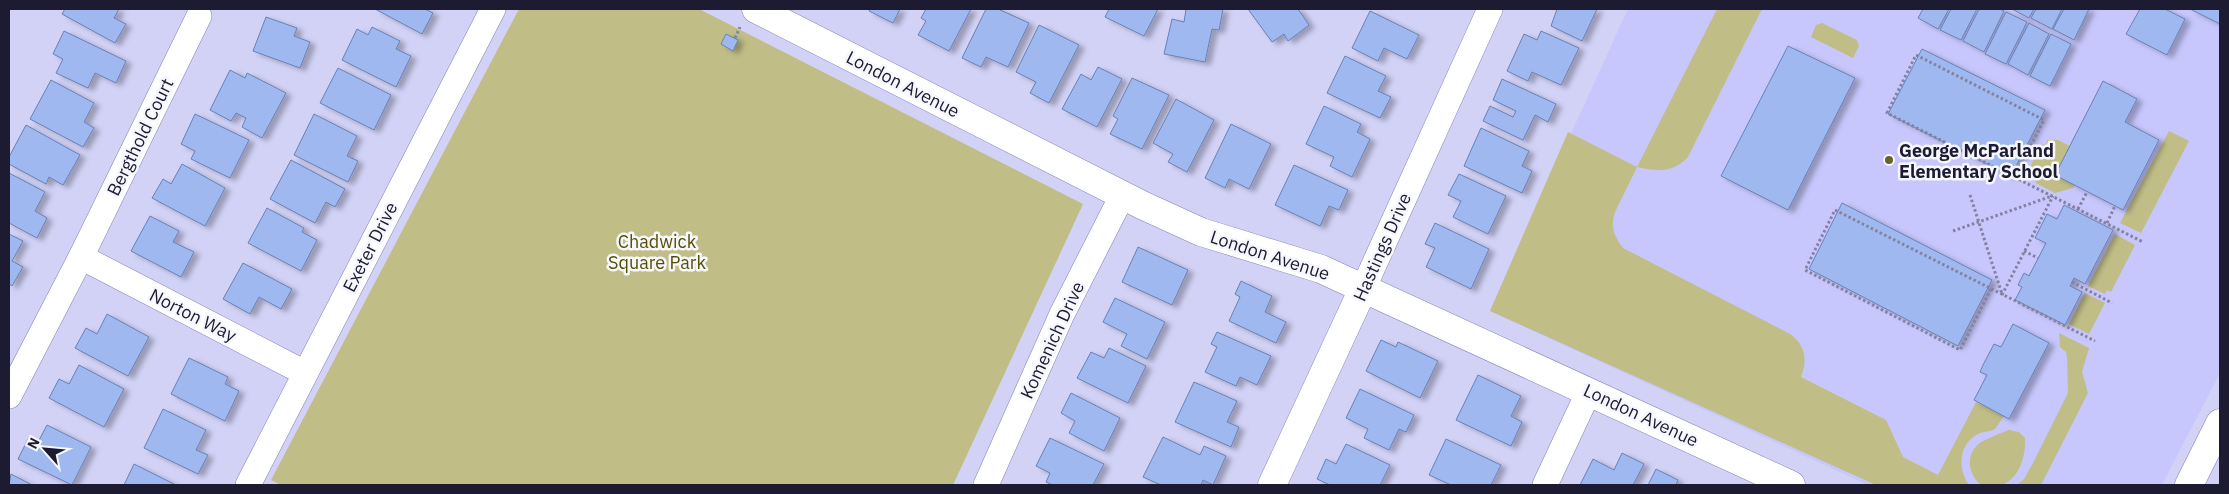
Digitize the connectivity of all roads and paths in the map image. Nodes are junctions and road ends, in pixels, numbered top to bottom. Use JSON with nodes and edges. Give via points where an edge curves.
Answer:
{"nodes":[{"id":1,"x":493,"y":9,"type":"edge"},
{"id":2,"x":1490,"y":9,"type":"edge"},
{"id":3,"x":756,"y":13,"type":"edge"},
{"id":4,"x":199,"y":16,"type":"dead end"},
{"id":5,"x":735,"y":38,"type":"dead end"},
{"id":6,"x":2015,"y":178,"type":"junction"},
{"id":7,"x":2087,"y":192,"type":"dead end"},
{"id":8,"x":1970,"y":195,"type":"dead end"},
{"id":9,"x":1122,"y":196,"type":"junction"},
{"id":10,"x":2052,"y":196,"type":"junction"},
{"id":11,"x":2115,"y":206,"type":"dead end"},
{"id":12,"x":2078,"y":209,"type":"junction"},
{"id":13,"x":2107,"y":223,"type":"junction"},
{"id":14,"x":1952,"y":231,"type":"dead end"},
{"id":15,"x":2143,"y":242,"type":"dead end"},
{"id":16,"x":2024,"y":251,"type":"junction"},
{"id":17,"x":81,"y":257,"type":"junction"},
{"id":18,"x":2038,"y":258,"type":"dead end"},
{"id":19,"x":2072,"y":282,"type":"dead end"},
{"id":20,"x":1363,"y":289,"type":"junction"},
{"id":21,"x":1991,"y":289,"type":"junction"},
{"id":22,"x":2002,"y":294,"type":"junction"},
{"id":23,"x":2112,"y":303,"type":"dead end"},
{"id":24,"x":2095,"y":341,"type":"dead end"},
{"id":25,"x":305,"y":373,"type":"junction"},
{"id":26,"x":1589,"y":391,"type":"junction"},
{"id":27,"x":9,"y":396,"type":"edge"},
{"id":28,"x":2220,"y":423,"type":"edge"},
{"id":29,"x":248,"y":485,"type":"edge"},
{"id":30,"x":986,"y":485,"type":"edge"},
{"id":31,"x":1272,"y":485,"type":"edge"},
{"id":32,"x":1545,"y":485,"type":"edge"},
{"id":33,"x":1791,"y":485,"type":"edge"},
{"id":34,"x":2189,"y":485,"type":"edge"}],
"edges":[{"from":1,"to":25,"type":"street","name":"Exeter Drive"},
{"from":2,"to":20,"type":"street","name":"Hastings Drive"},
{"from":3,"to":5,"type":"path"},
{"from":3,"to":9,"type":"street","name":"London Avenue"},
{"from":4,"to":17,"type":"street","name":"Bergthold Court"},
{"from":6,"to":6,"type":"path","via":[[1887,113],[1916,55],[2044,120]]},
{"from":6,"to":10,"type":"path"},
{"from":7,"to":12,"type":"path"},
{"from":8,"to":22,"type":"path"},
{"from":9,"to":20,"type":"street","name":"London Avenue","via":[[1200,232],[1321,269]]},
{"from":9,"to":30,"type":"street","name":"Komenich Drive","via":[[1062,314]]},
{"from":10,"to":12,"type":"path"},
{"from":10,"to":14,"type":"path"},
{"from":10,"to":16,"type":"path"},
{"from":11,"to":13,"type":"path"},
{"from":12,"to":13,"type":"path"},
{"from":13,"to":15,"type":"path"},
{"from":16,"to":18,"type":"path"},
{"from":16,"to":22,"type":"path"},
{"from":17,"to":25,"type":"street","name":"Norton Way"},
{"from":17,"to":27,"type":"street","name":"Bergthold Court"},
{"from":19,"to":23,"type":"path"},
{"from":20,"to":26,"type":"street","name":"London Avenue"},
{"from":20,"to":31,"type":"street","name":"Hastings Drive"},
{"from":21,"to":21,"type":"path","via":[[1835,210],[1804,270],[1960,350]]},
{"from":21,"to":22,"type":"path"},
{"from":22,"to":24,"type":"path"},
{"from":25,"to":29,"type":"street","name":"Exeter Drive"},
{"from":26,"to":32,"type":"street"},
{"from":26,"to":33,"type":"street","name":"London Avenue"},
{"from":28,"to":34,"type":"street"}]}
